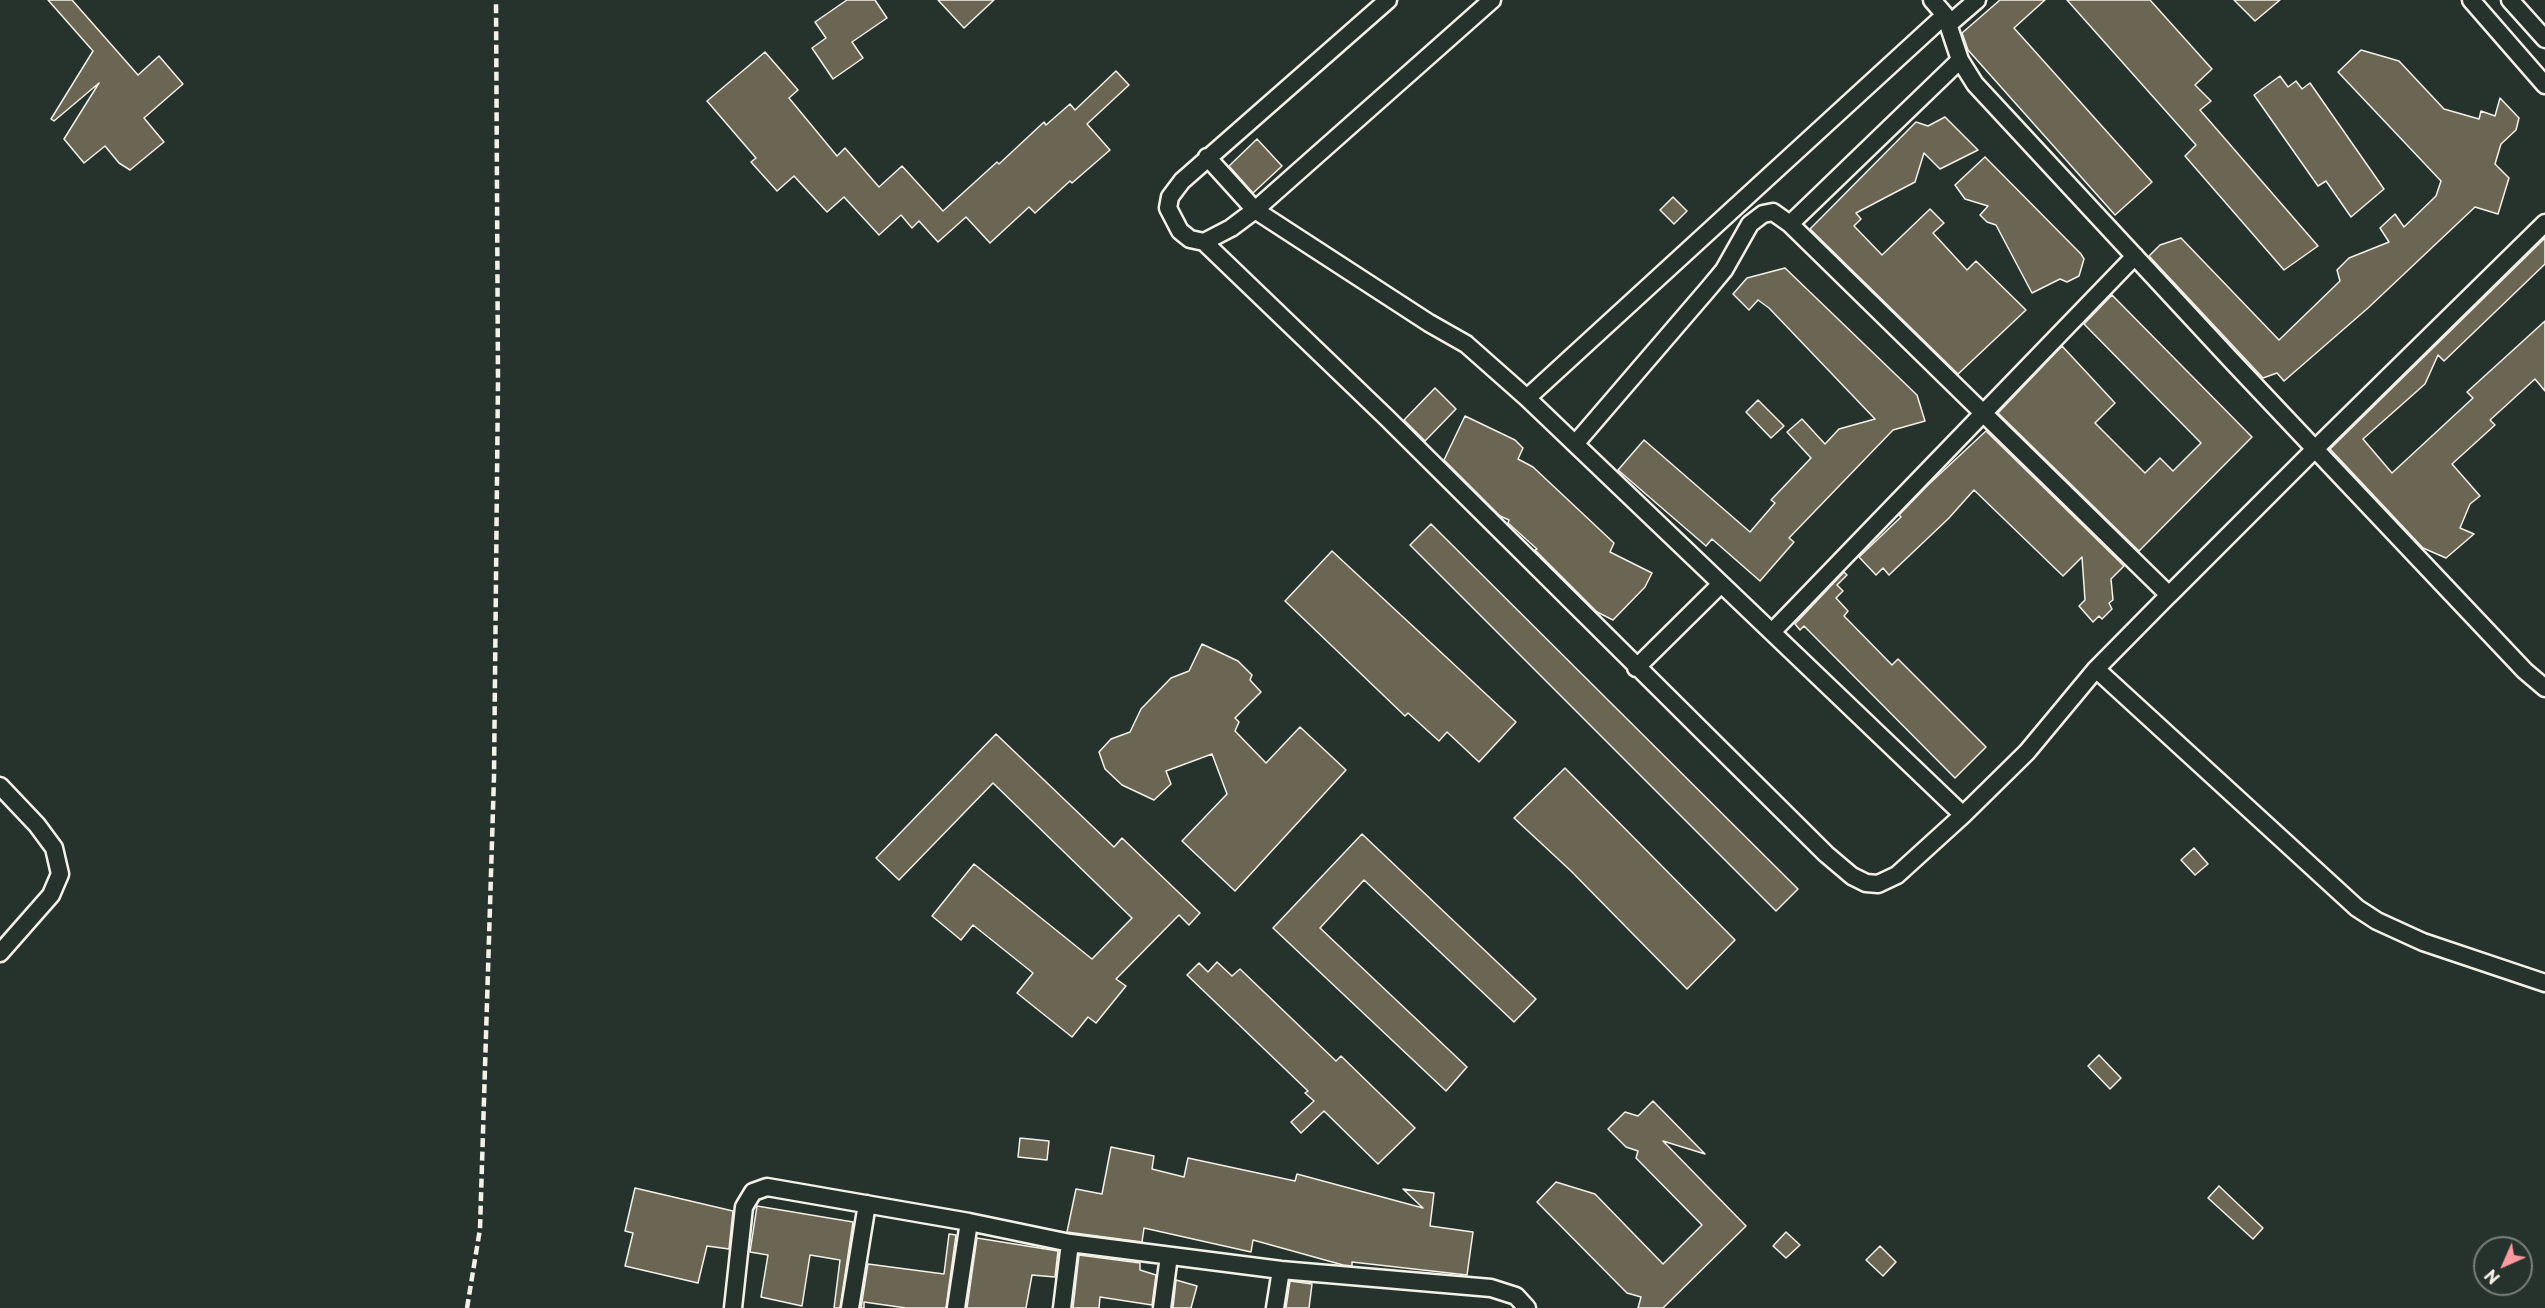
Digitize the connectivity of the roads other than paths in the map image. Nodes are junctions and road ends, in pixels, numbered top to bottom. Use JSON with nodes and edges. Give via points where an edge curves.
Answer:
{"nodes":[{"id":1,"x":1388,"y":0,"type":"edge"},
{"id":2,"x":1492,"y":0,"type":"edge"},
{"id":3,"x":1932,"y":0,"type":"edge"},
{"id":4,"x":2471,"y":0,"type":"edge"},
{"id":5,"x":2510,"y":0,"type":"edge"},
{"id":6,"x":1971,"y":2,"type":"edge"},
{"id":7,"x":1946,"y":20,"type":"junction"},
{"id":8,"x":2545,"y":39,"type":"edge"},
{"id":9,"x":1960,"y":60,"type":"junction"},
{"id":10,"x":2545,"y":85,"type":"edge"},
{"id":11,"x":1207,"y":157,"type":"junction"},
{"id":12,"x":1255,"y":210,"type":"junction"},
{"id":13,"x":2545,"y":223,"type":"edge"},
{"id":14,"x":1790,"y":224,"type":"junction"},
{"id":15,"x":1203,"y":242,"type":"junction"},
{"id":16,"x":2134,"y":256,"type":"junction"},
{"id":17,"x":1527,"y":398,"type":"junction"},
{"id":18,"x":1983,"y":415,"type":"junction"},
{"id":19,"x":1575,"y":444,"type":"junction"},
{"id":20,"x":2315,"y":449,"type":"junction"},
{"id":21,"x":1721,"y":584,"type":"junction"},
{"id":22,"x":2169,"y":595,"type":"junction"},
{"id":23,"x":1772,"y":632,"type":"junction"},
{"id":24,"x":1636,"y":668,"type":"junction"},
{"id":25,"x":2096,"y":669,"type":"junction"},
{"id":26,"x":2545,"y":688,"type":"edge"},
{"id":27,"x":0,"y":786,"type":"edge"},
{"id":28,"x":1964,"y":815,"type":"junction"},
{"id":29,"x":0,"y":953,"type":"edge"},
{"id":30,"x":2545,"y":983,"type":"edge"},
{"id":31,"x":867,"y":1204,"type":"junction"},
{"id":32,"x":969,"y":1222,"type":"junction"},
{"id":33,"x":1070,"y":1243,"type":"junction"},
{"id":34,"x":1169,"y":1256,"type":"junction"},
{"id":35,"x":1281,"y":1270,"type":"junction"},
{"id":36,"x":733,"y":1308,"type":"edge"},
{"id":37,"x":850,"y":1308,"type":"edge"},
{"id":38,"x":956,"y":1308,"type":"edge"},
{"id":39,"x":1062,"y":1308,"type":"edge"},
{"id":40,"x":1162,"y":1308,"type":"edge"},
{"id":41,"x":1275,"y":1308,"type":"edge"},
{"id":42,"x":1527,"y":1308,"type":"edge"}],
"edges":[{"from":1,"to":11,"type":"street"},
{"from":2,"to":12,"type":"street"},
{"from":3,"to":7,"type":"street"},
{"from":4,"to":10,"type":"street"},
{"from":5,"to":8,"type":"street"},
{"from":6,"to":7,"type":"street"},
{"from":7,"to":9,"type":"street"},
{"from":7,"to":17,"type":"street"},
{"from":9,"to":14,"type":"street"},
{"from":9,"to":16,"type":"street","via":[[1976,84]]},
{"from":11,"to":12,"type":"street"},
{"from":11,"to":15,"type":"street","via":[[1182,180],[1170,197],[1168,208],[1180,231]]},
{"from":12,"to":15,"type":"street"},
{"from":12,"to":17,"type":"street","via":[[1466,344]]},
{"from":13,"to":20,"type":"street"},
{"from":14,"to":18,"type":"street"},
{"from":14,"to":19,"type":"street","via":[[1773,212],[1750,224],[1710,288]]},
{"from":15,"to":24,"type":"street","via":[[1387,418]]},
{"from":16,"to":18,"type":"street"},
{"from":16,"to":20,"type":"street"},
{"from":17,"to":19,"type":"street"},
{"from":18,"to":22,"type":"street"},
{"from":18,"to":23,"type":"street"},
{"from":19,"to":21,"type":"street"},
{"from":20,"to":22,"type":"street"},
{"from":20,"to":26,"type":"street"},
{"from":21,"to":23,"type":"street"},
{"from":21,"to":24,"type":"street"},
{"from":22,"to":25,"type":"street"},
{"from":23,"to":28,"type":"street"},
{"from":24,"to":28,"type":"street","via":[[1826,854],[1866,883],[1878,884],[1897,876]]},
{"from":25,"to":28,"type":"street","via":[[2027,752]]},
{"from":25,"to":30,"type":"street","via":[[2357,908],[2423,942]]},
{"from":27,"to":29,"type":"street","via":[[54,848],[60,874],[51,895]]},
{"from":31,"to":32,"type":"street"},
{"from":31,"to":36,"type":"street","via":[[767,1187],[753,1192],[744,1207]]},
{"from":31,"to":37,"type":"street"},
{"from":32,"to":33,"type":"street"},
{"from":32,"to":38,"type":"street"},
{"from":33,"to":34,"type":"street"},
{"from":33,"to":39,"type":"street"},
{"from":34,"to":35,"type":"street"},
{"from":34,"to":40,"type":"street"},
{"from":35,"to":41,"type":"street"},
{"from":35,"to":42,"type":"street","via":[[1491,1288],[1516,1296]]}]}
